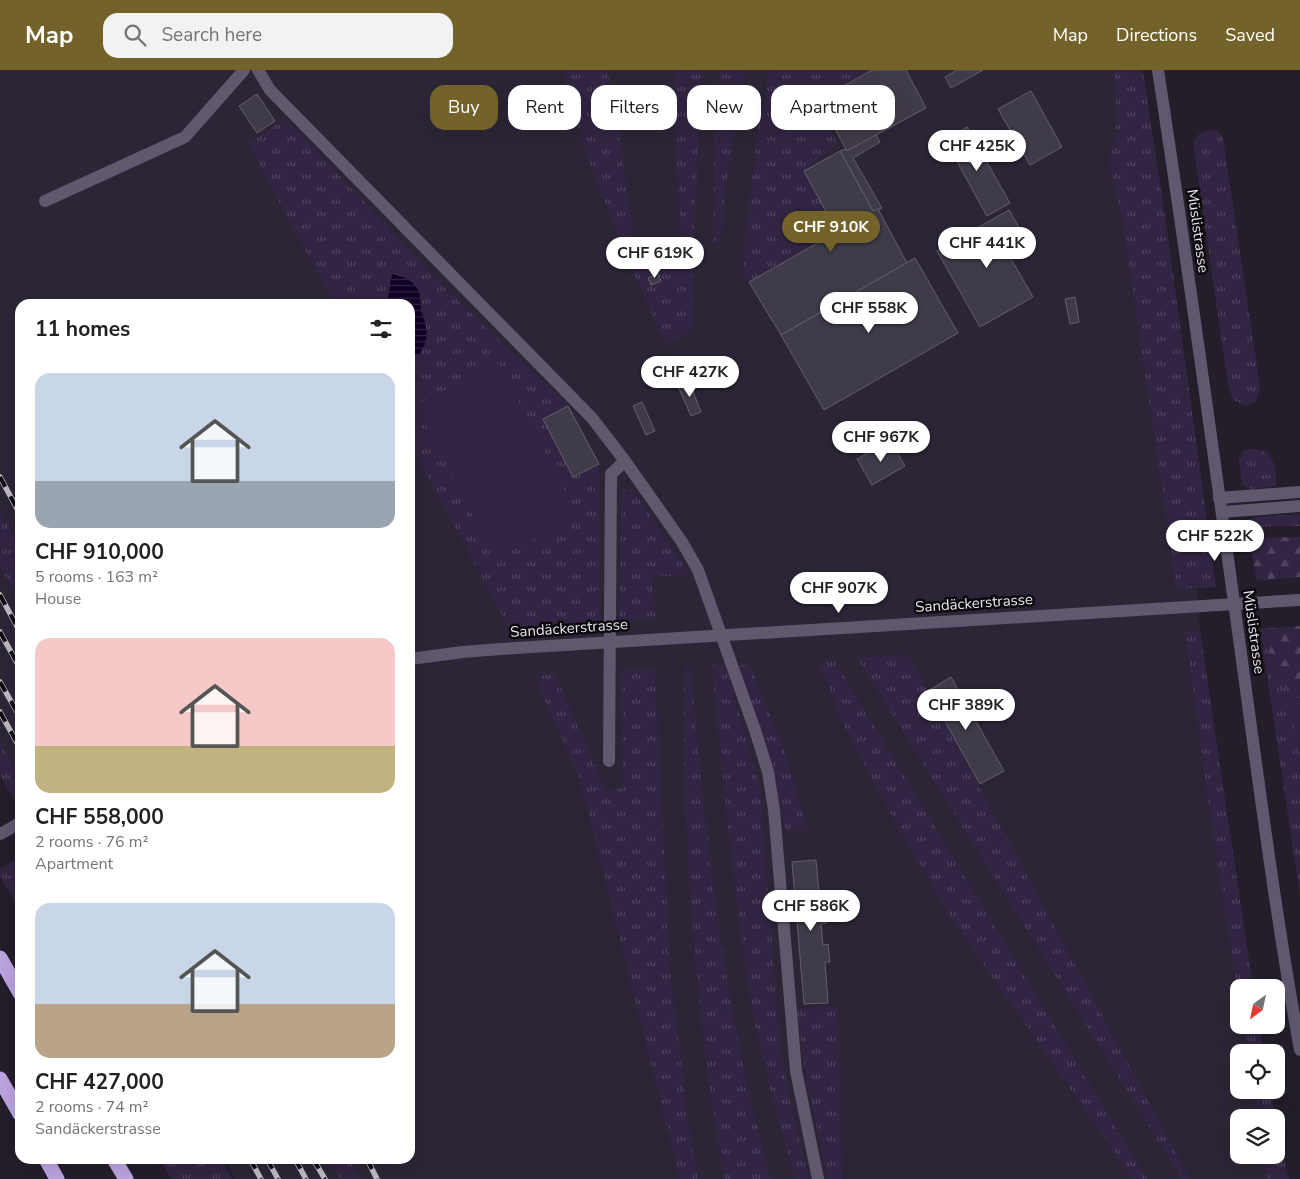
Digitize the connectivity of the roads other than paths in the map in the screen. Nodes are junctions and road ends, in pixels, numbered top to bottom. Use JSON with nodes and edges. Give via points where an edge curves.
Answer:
{"nodes":[{"id":1,"x":244,"y":70,"type":"edge"},
{"id":2,"x":258,"y":70,"type":"edge"},
{"id":3,"x":1158,"y":70,"type":"edge"},
{"id":4,"x":45,"y":202,"type":"dead end"},
{"id":5,"x":625,"y":462,"type":"junction"},
{"id":6,"x":1300,"y":492,"type":"edge"},
{"id":7,"x":1219,"y":498,"type":"junction"},
{"id":8,"x":1300,"y":506,"type":"edge"},
{"id":9,"x":1222,"y":512,"type":"junction"},
{"id":10,"x":1300,"y":600,"type":"edge"},
{"id":11,"x":415,"y":658,"type":"edge"},
{"id":12,"x":609,"y":761,"type":"dead end"},
{"id":13,"x":15,"y":825,"type":"edge"},
{"id":14,"x":0,"y":834,"type":"edge"},
{"id":15,"x":0,"y":958,"type":"edge"},
{"id":16,"x":15,"y":984,"type":"edge"},
{"id":17,"x":1300,"y":1050,"type":"edge"},
{"id":18,"x":0,"y":1079,"type":"edge"},
{"id":19,"x":15,"y":1105,"type":"edge"},
{"id":20,"x":49,"y":1164,"type":"edge"},
{"id":21,"x":117,"y":1164,"type":"edge"},
{"id":22,"x":57,"y":1179,"type":"edge"},
{"id":23,"x":126,"y":1179,"type":"edge"},
{"id":24,"x":818,"y":1179,"type":"edge"}],
"edges":[{"from":1,"to":4,"type":"street","via":[[185,137]]},
{"from":2,"to":5,"type":"street","via":[[270,90],[592,418]]},
{"from":3,"to":7,"type":"street","name":"Müslistrasse"},
{"from":5,"to":12,"type":"street","via":[[611,474]]},
{"from":5,"to":24,"type":"street","via":[[698,570],[768,772],[796,1071]]},
{"from":6,"to":7,"type":"street"},
{"from":7,"to":9,"type":"street","name":"Müslistrasse"},
{"from":8,"to":9,"type":"street"},
{"from":9,"to":17,"type":"street","name":"Müslistrasse","via":[[1255,760]]},
{"from":10,"to":11,"type":"street","name":"Sandäckerstrasse","via":[[500,649]]},
{"from":13,"to":14,"type":"street"},
{"from":15,"to":16,"type":"highway"},
{"from":18,"to":19,"type":"highway"},
{"from":20,"to":22,"type":"highway"},
{"from":21,"to":23,"type":"highway"}]}
